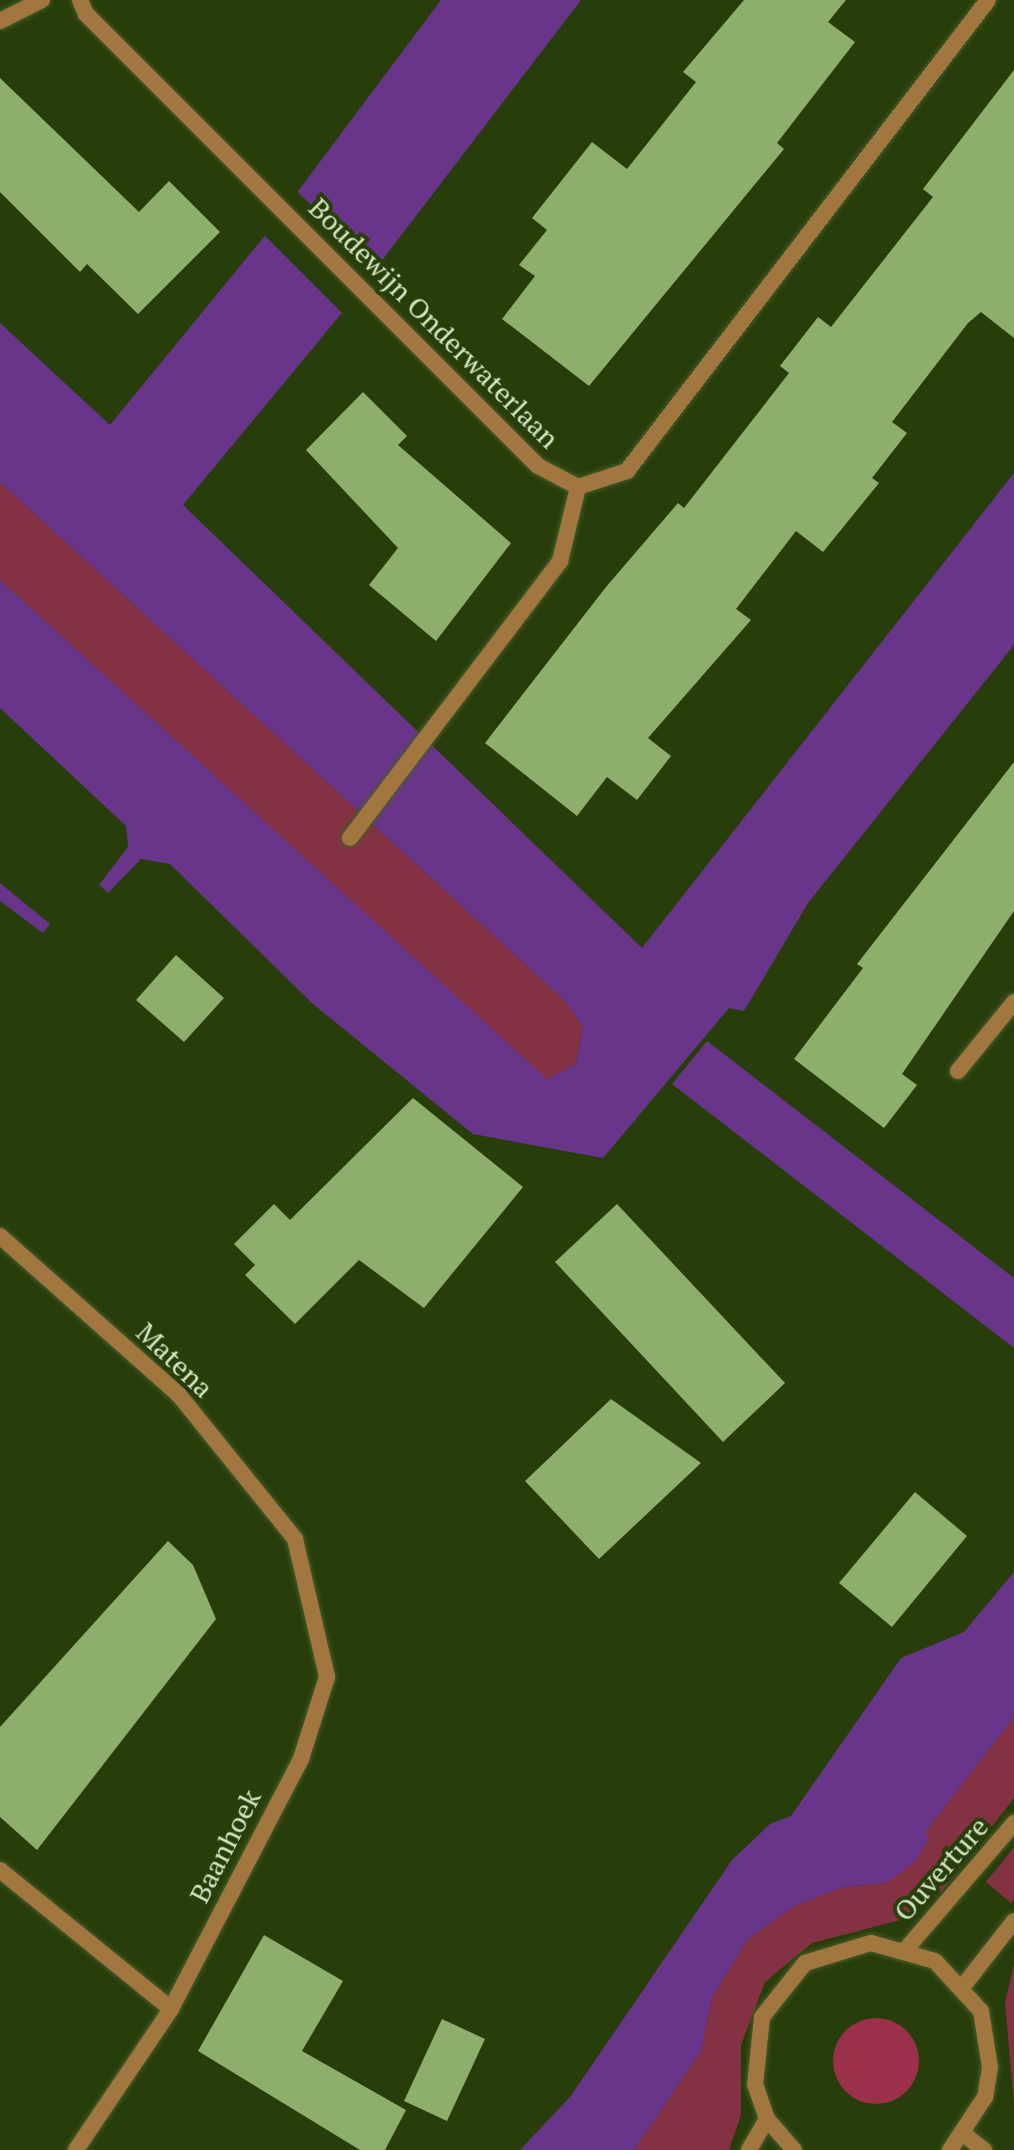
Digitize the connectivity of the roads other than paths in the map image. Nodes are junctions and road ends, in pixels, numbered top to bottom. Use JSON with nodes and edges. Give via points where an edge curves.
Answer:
{"nodes":[{"id":1,"x":42,"y":0,"type":"edge"},
{"id":2,"x":80,"y":0,"type":"edge"},
{"id":3,"x":988,"y":0,"type":"edge"},
{"id":4,"x":0,"y":21,"type":"edge"},
{"id":5,"x":578,"y":487,"type":"junction"},
{"id":6,"x":350,"y":838,"type":"dead end"},
{"id":7,"x":1014,"y":1002,"type":"edge"},
{"id":8,"x":958,"y":1071,"type":"dead end"},
{"id":9,"x":0,"y":1236,"type":"edge"},
{"id":10,"x":295,"y":1539,"type":"joint"},
{"id":11,"x":1014,"y":1823,"type":"edge"},
{"id":12,"x":0,"y":1870,"type":"edge"},
{"id":13,"x":1014,"y":1921,"type":"edge"},
{"id":14,"x":907,"y":1948,"type":"junction"},
{"id":15,"x":964,"y":1985,"type":"junction"},
{"id":16,"x":171,"y":2009,"type":"junction"},
{"id":17,"x":767,"y":2119,"type":"junction"},
{"id":18,"x":966,"y":2136,"type":"junction"},
{"id":19,"x":76,"y":2150,"type":"edge"},
{"id":20,"x":749,"y":2150,"type":"edge"},
{"id":21,"x":794,"y":2150,"type":"edge"},
{"id":22,"x":950,"y":2150,"type":"edge"},
{"id":23,"x":984,"y":2150,"type":"edge"}],
"edges":[{"from":1,"to":4,"type":"street"},
{"from":2,"to":5,"type":"street","name":"Boudewijn Onderwaterlaan","via":[[86,14],[538,466]]},
{"from":3,"to":5,"type":"street","via":[[627,471]]},
{"from":5,"to":6,"type":"street","via":[[560,561]]},
{"from":7,"to":8,"type":"street"},
{"from":9,"to":10,"type":"street","name":"Matena","via":[[179,1395]]},
{"from":10,"to":16,"type":"street","name":"Baanhoek","via":[[327,1677],[301,1759]]},
{"from":11,"to":14,"type":"street","name":"Ouverture"},
{"from":12,"to":16,"type":"street"},
{"from":13,"to":15,"type":"street"},
{"from":14,"to":15,"type":"street"},
{"from":14,"to":17,"type":"street","via":[[837,1948],[779,1986],[753,2050]]},
{"from":15,"to":18,"type":"street","via":[[981,2011],[990,2067]]},
{"from":16,"to":19,"type":"street","name":"Baanhoek"},
{"from":17,"to":20,"type":"street"},
{"from":17,"to":21,"type":"street"},
{"from":18,"to":22,"type":"street"},
{"from":18,"to":23,"type":"street"}]}
